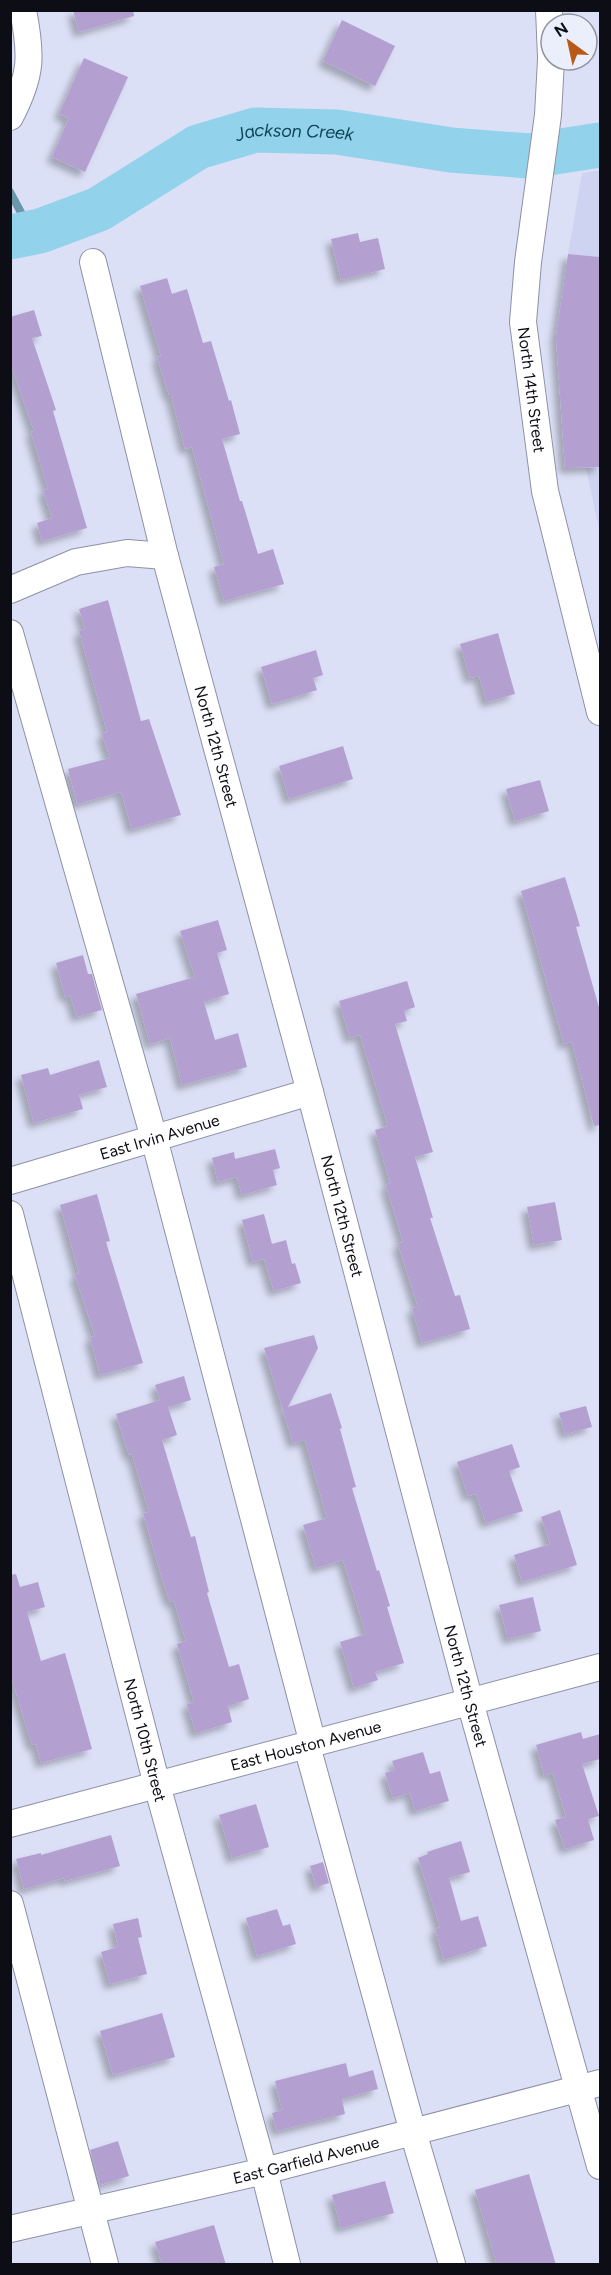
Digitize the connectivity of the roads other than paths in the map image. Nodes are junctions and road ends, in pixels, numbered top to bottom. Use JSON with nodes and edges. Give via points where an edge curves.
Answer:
{"nodes":[{"id":1,"x":23,"y":10,"type":"edge"},
{"id":2,"x":550,"y":72,"type":"edge"},
{"id":3,"x":10,"y":117,"type":"edge"},
{"id":4,"x":93,"y":262,"type":"dead end"},
{"id":5,"x":165,"y":555,"type":"junction"},
{"id":6,"x":10,"y":590,"type":"edge"},
{"id":7,"x":10,"y":633,"type":"edge"},
{"id":8,"x":600,"y":712,"type":"edge"},
{"id":9,"x":310,"y":1092,"type":"junction"},
{"id":10,"x":154,"y":1138,"type":"junction"},
{"id":11,"x":10,"y":1181,"type":"edge"},
{"id":12,"x":10,"y":1214,"type":"edge"},
{"id":13,"x":600,"y":1667,"type":"edge"},
{"id":14,"x":470,"y":1702,"type":"junction"},
{"id":15,"x":310,"y":1745,"type":"junction"},
{"id":16,"x":157,"y":1785,"type":"junction"},
{"id":17,"x":10,"y":1824,"type":"edge"},
{"id":18,"x":10,"y":1904,"type":"edge"},
{"id":19,"x":589,"y":2085,"type":"edge"},
{"id":20,"x":413,"y":2132,"type":"junction"},
{"id":21,"x":600,"y":2166,"type":"edge"},
{"id":22,"x":264,"y":2171,"type":"junction"},
{"id":23,"x":91,"y":2211,"type":"junction"},
{"id":24,"x":10,"y":2229,"type":"edge"},
{"id":25,"x":105,"y":2265,"type":"edge"},
{"id":26,"x":287,"y":2265,"type":"edge"},
{"id":27,"x":452,"y":2265,"type":"edge"}],
"edges":[{"from":1,"to":3,"type":"street","via":[[30,63],[24,90]]},
{"from":2,"to":8,"type":"street","name":"North 14th Street","via":[[523,322],[545,491]]},
{"from":4,"to":5,"type":"street","name":"North 12th Street"},
{"from":5,"to":6,"type":"street","via":[[127,553],[76,562]]},
{"from":5,"to":9,"type":"street","name":"North 12th Street"},
{"from":7,"to":10,"type":"street"},
{"from":9,"to":10,"type":"street","name":"East Irvin Avenue"},
{"from":9,"to":14,"type":"street","name":"North 12th Street"},
{"from":10,"to":11,"type":"street","name":"East Irvin Avenue"},
{"from":10,"to":15,"type":"street"},
{"from":12,"to":16,"type":"street","name":"North 10th Street"},
{"from":13,"to":14,"type":"street","name":"East Houston Avenue"},
{"from":14,"to":15,"type":"street","name":"East Houston Avenue"},
{"from":14,"to":19,"type":"street","name":"North 12th Street"},
{"from":15,"to":16,"type":"street","name":"East Houston Avenue"},
{"from":15,"to":20,"type":"street"},
{"from":16,"to":17,"type":"street","name":"East Houston Avenue"},
{"from":16,"to":22,"type":"street","name":"North 10th Street"},
{"from":18,"to":23,"type":"street"},
{"from":19,"to":20,"type":"street","name":"East Garfield Avenue"},
{"from":19,"to":21,"type":"street","name":"North 12th Street"},
{"from":20,"to":22,"type":"street","name":"East Garfield Avenue"},
{"from":20,"to":27,"type":"street"},
{"from":22,"to":23,"type":"street","name":"East Garfield Avenue"},
{"from":22,"to":26,"type":"street","name":"North 10th Street"},
{"from":23,"to":24,"type":"street","name":"East Garfield Avenue"},
{"from":23,"to":25,"type":"street"}]}
